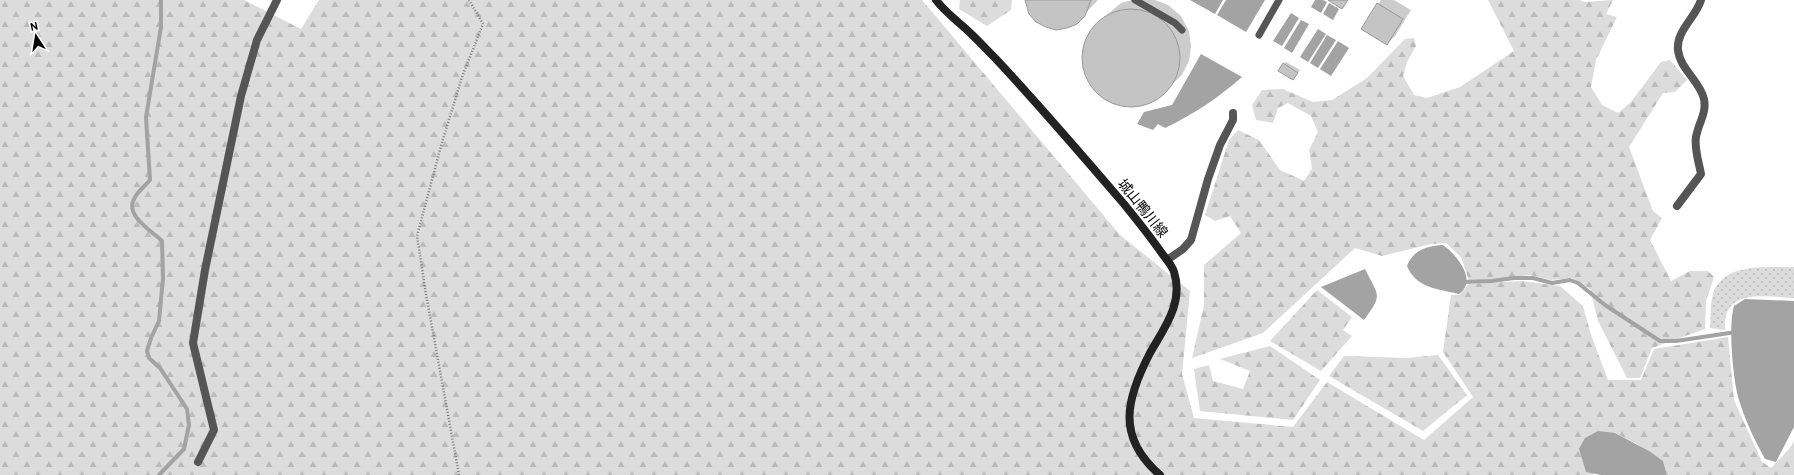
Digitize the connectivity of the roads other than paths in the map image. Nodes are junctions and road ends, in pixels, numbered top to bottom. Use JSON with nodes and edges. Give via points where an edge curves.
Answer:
{"nodes":[{"id":1,"x":277,"y":0,"type":"edge"},
{"id":2,"x":936,"y":0,"type":"edge"},
{"id":3,"x":1135,"y":0,"type":"edge"},
{"id":4,"x":1279,"y":0,"type":"edge"},
{"id":5,"x":1701,"y":0,"type":"edge"},
{"id":6,"x":1182,"y":30,"type":"dead end"},
{"id":7,"x":1259,"y":35,"type":"dead end"},
{"id":8,"x":1233,"y":113,"type":"dead end"},
{"id":9,"x":1677,"y":206,"type":"dead end"},
{"id":10,"x":1167,"y":260,"type":"junction"},
{"id":11,"x":198,"y":462,"type":"dead end"},
{"id":12,"x":1160,"y":475,"type":"edge"}],
"edges":[{"from":1,"to":11,"type":"street","via":[[257,40],[241,96],[204,277],[193,343],[214,430]]},
{"from":2,"to":10,"type":"main road","name":"城山鴨川線","via":[[981,44],[1063,133],[1145,229]]},
{"from":3,"to":6,"type":"lane","via":[[1175,23]]},
{"from":4,"to":7,"type":"lane"},
{"from":5,"to":9,"type":"street","via":[[1681,35],[1678,49],[1682,62],[1702,92],[1704,101],[1703,117],[1696,138],[1701,174]]},
{"from":8,"to":10,"type":"street","via":[[1233,120],[1208,179],[1191,240]]},
{"from":10,"to":12,"type":"main road","name":"城山鴨川線","via":[[1174,272],[1175,306],[1167,326],[1150,353],[1135,386],[1129,407],[1133,441]]}]}
